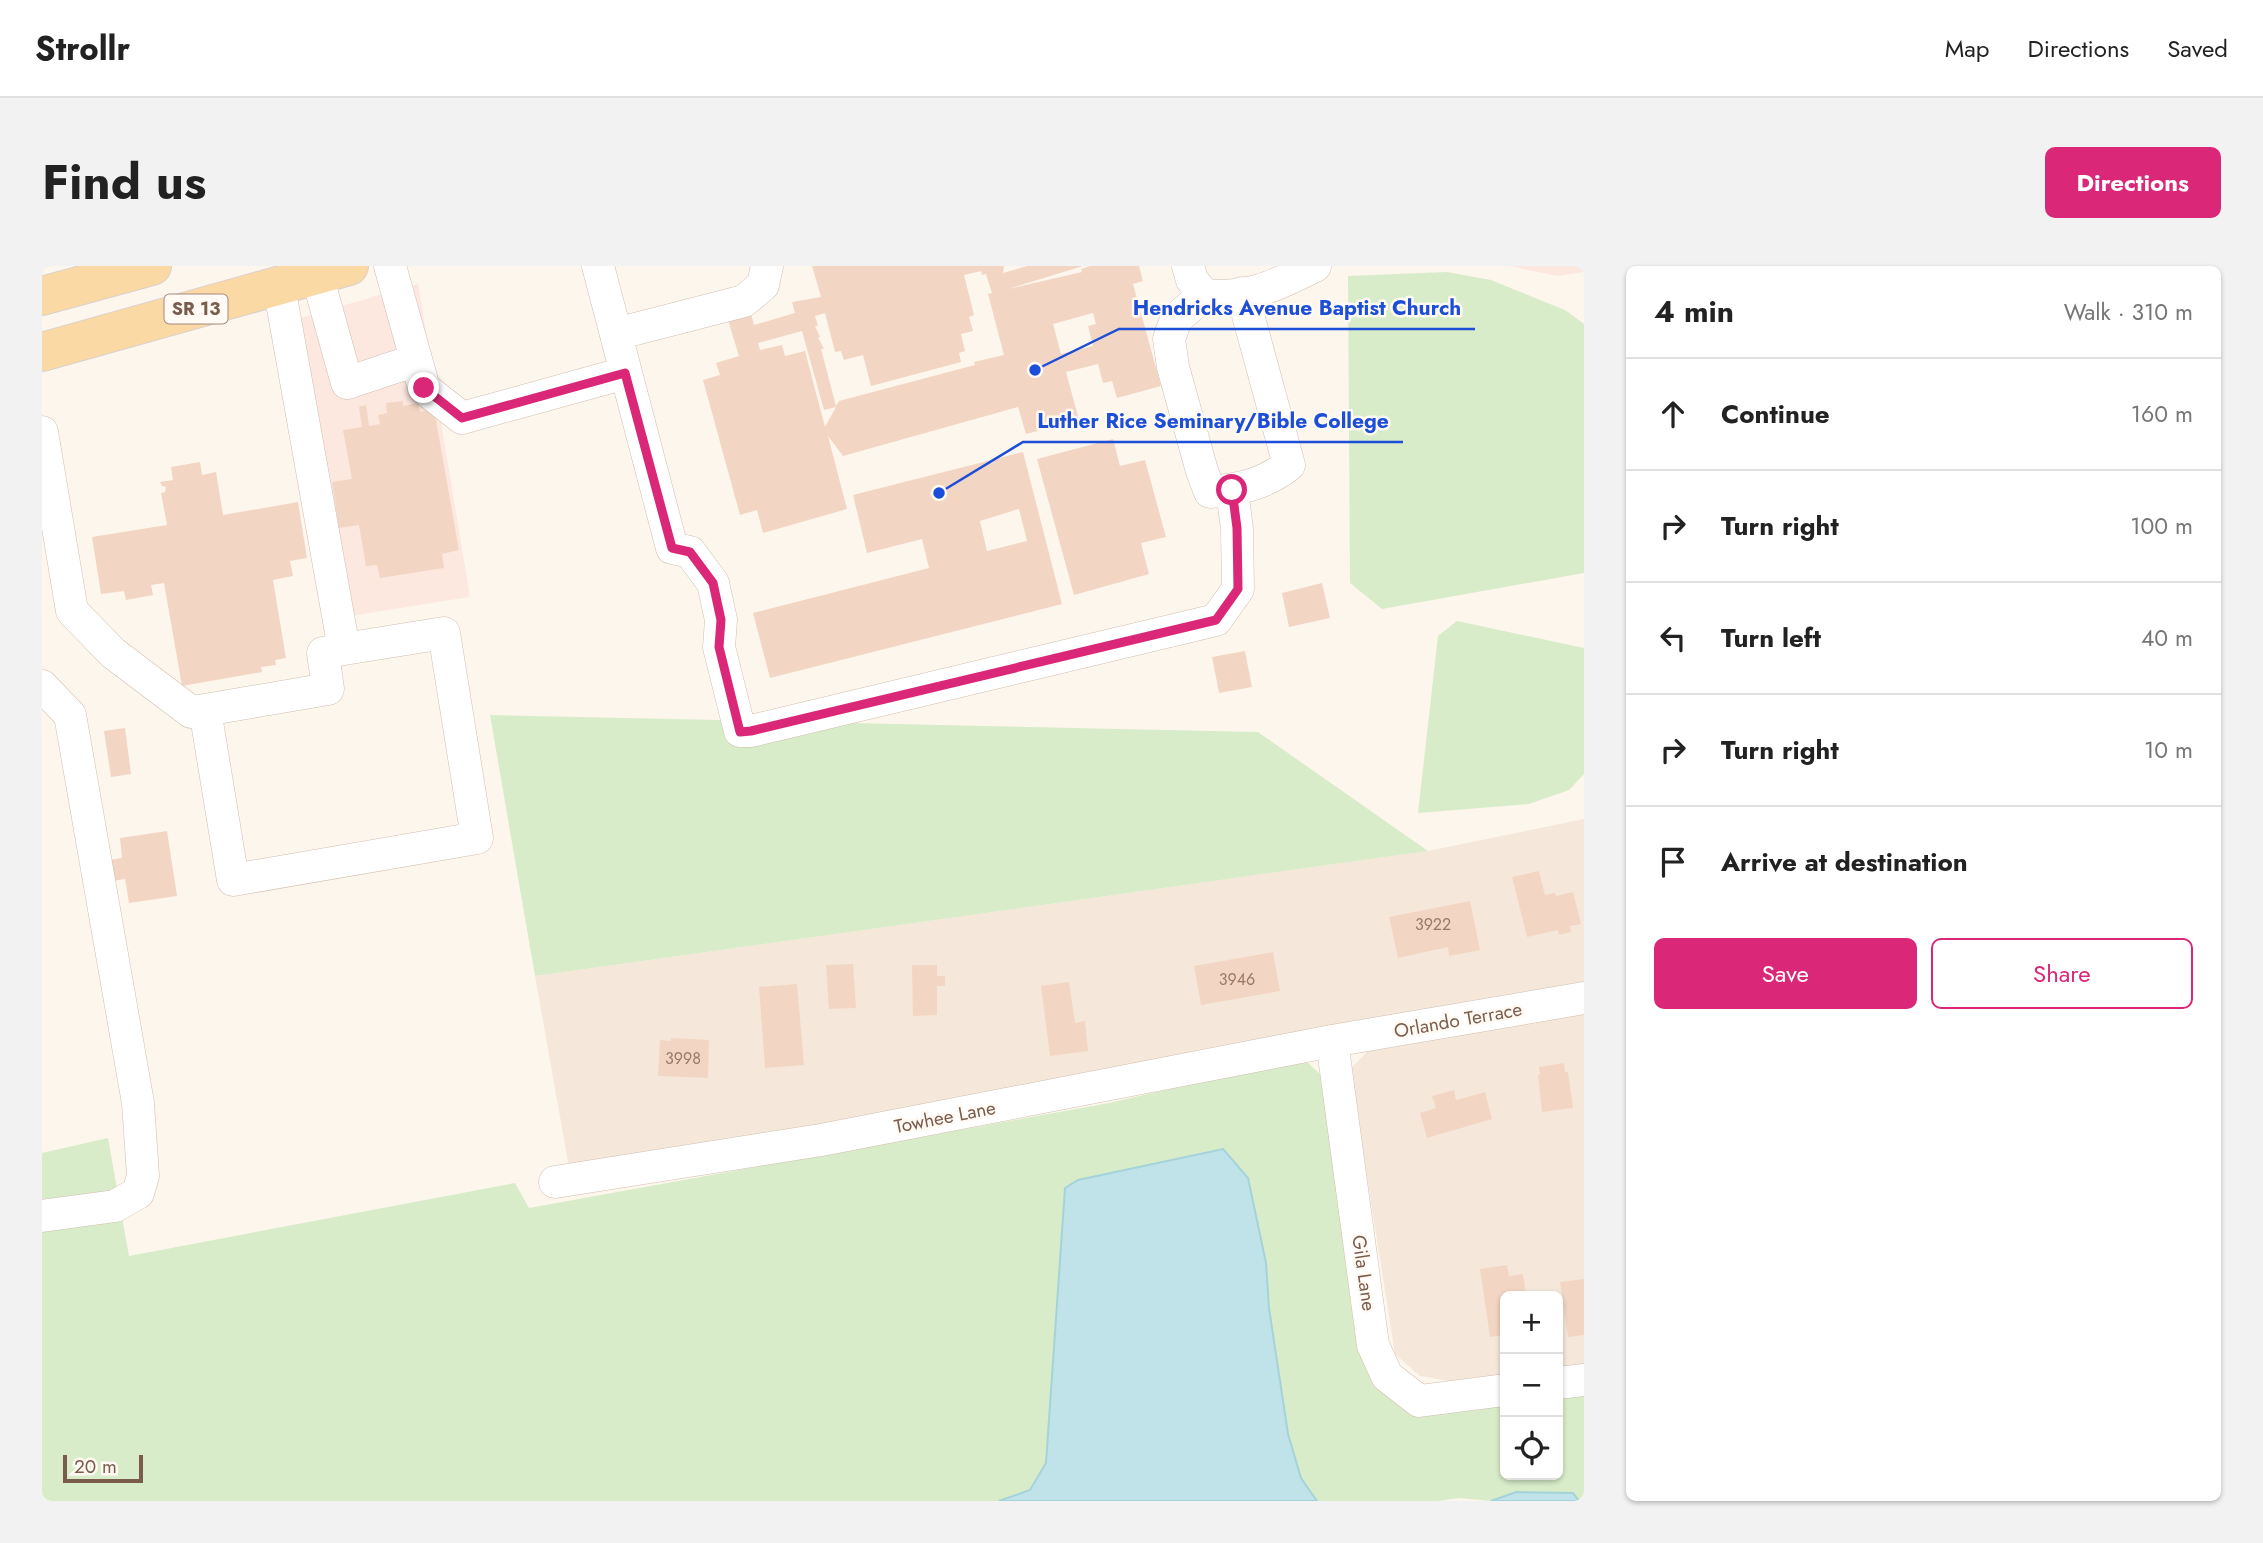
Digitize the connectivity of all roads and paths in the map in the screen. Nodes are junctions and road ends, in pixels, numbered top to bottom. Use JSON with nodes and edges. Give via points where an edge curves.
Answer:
{"nodes":[{"id":1,"x":152,"y":266,"type":"edge"},
{"id":2,"x":390,"y":266,"type":"edge"},
{"id":3,"x":598,"y":266,"type":"edge"},
{"id":4,"x":767,"y":266,"type":"edge"},
{"id":5,"x":1188,"y":266,"type":"edge"},
{"id":6,"x":1315,"y":266,"type":"edge"},
{"id":7,"x":333,"y":271,"type":"edge"},
{"id":8,"x":274,"y":276,"type":"edge"},
{"id":9,"x":1242,"y":293,"type":"junction"},
{"id":10,"x":1204,"y":295,"type":"junction"},
{"id":11,"x":42,"y":296,"type":"edge"},
{"id":12,"x":616,"y":334,"type":"junction"},
{"id":13,"x":42,"y":352,"type":"edge"},
{"id":14,"x":416,"y":360,"type":"junction"},
{"id":15,"x":625,"y":373,"type":"junction"},
{"id":16,"x":42,"y":432,"type":"edge"},
{"id":17,"x":1232,"y":490,"type":"junction"},
{"id":18,"x":344,"y":649,"type":"junction"},
{"id":19,"x":42,"y":686,"type":"edge"},
{"id":20,"x":205,"y":710,"type":"junction"},
{"id":21,"x":1584,"y":998,"type":"edge"},
{"id":22,"x":1332,"y":1041,"type":"junction"},
{"id":23,"x":555,"y":1182,"type":"dead end"},
{"id":24,"x":42,"y":1216,"type":"edge"},
{"id":25,"x":1584,"y":1380,"type":"edge"},
{"id":26,"x":1563,"y":1382,"type":"edge"},
{"id":27,"x":1500,"y":1391,"type":"edge"}],
"edges":[{"from":1,"to":11,"type":"main road"},
{"from":2,"to":14,"type":"street"},
{"from":3,"to":12,"type":"street"},
{"from":4,"to":12,"type":"street","via":[[763,285],[744,302]]},
{"from":5,"to":10,"type":"street"},
{"from":6,"to":9,"type":"street","via":[[1271,288]]},
{"from":7,"to":8,"type":"main road","number":"SR 13"},
{"from":7,"to":14,"type":"street","via":[[347,383]]},
{"from":8,"to":13,"type":"main road","number":"SR 13"},
{"from":8,"to":18,"type":"street"},
{"from":9,"to":10,"type":"street"},
{"from":9,"to":17,"type":"street","via":[[1289,465],[1272,478]]},
{"from":10,"to":17,"type":"street","via":[[1176,319],[1169,339],[1173,368],[1210,492]]},
{"from":12,"to":15,"type":"street"},
{"from":14,"to":15,"type":"street","via":[[424,388],[462,418]]},
{"from":15,"to":17,"type":"street","via":[[672,548],[690,552],[713,583],[721,620],[719,647],[740,732],[1216,620],[1238,589]]},
{"from":16,"to":20,"type":"street","via":[[72,611],[113,653],[191,712]]},
{"from":18,"to":20,"type":"street","via":[[323,653],[328,690]]},
{"from":18,"to":20,"type":"street","via":[[444,633],[477,838],[233,880]]},
{"from":19,"to":24,"type":"street","via":[[70,715],[138,1102],[144,1176],[138,1193],[115,1206]]},
{"from":21,"to":22,"type":"street","name":"Orlando Terrace"},
{"from":22,"to":23,"type":"street","name":"Towhee Lane","via":[[875,1130]]},
{"from":22,"to":27,"type":"street","name":"Gila Lane","via":[[1373,1345],[1387,1376],[1419,1401]]},
{"from":25,"to":26,"type":"street"}]}
